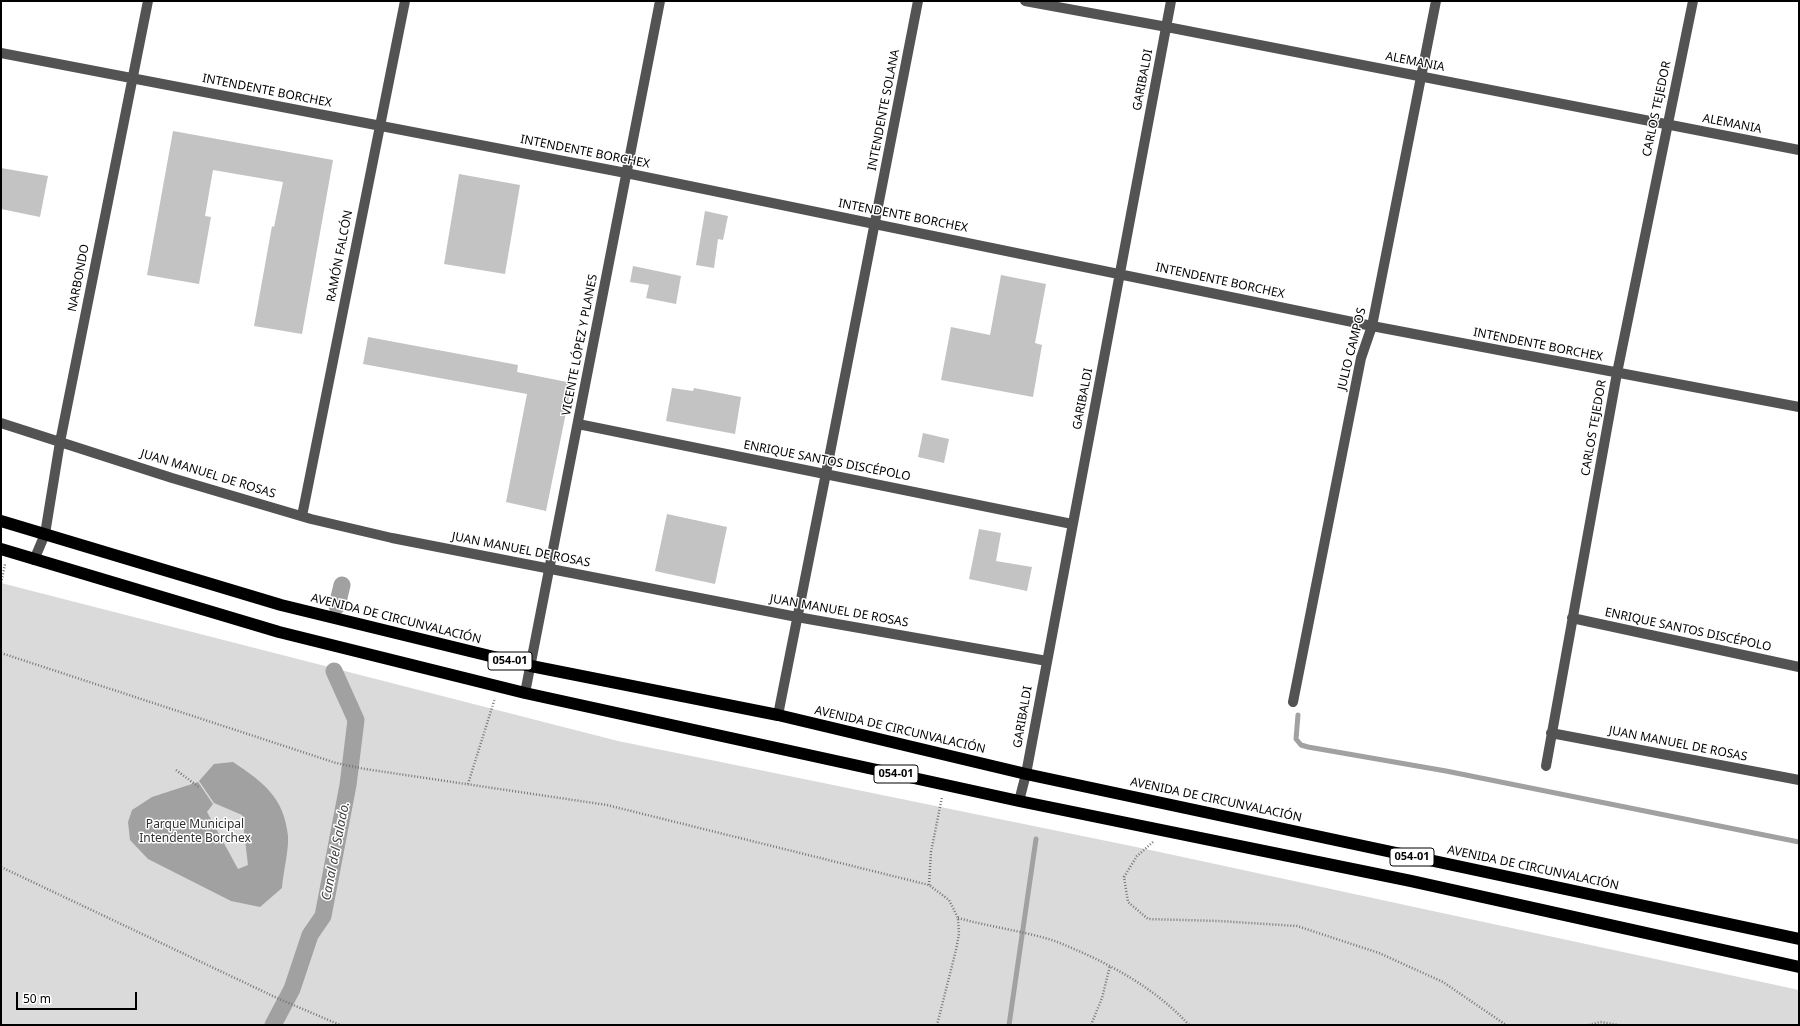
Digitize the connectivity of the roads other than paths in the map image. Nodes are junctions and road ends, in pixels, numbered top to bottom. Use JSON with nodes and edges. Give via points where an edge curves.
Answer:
{"nodes":[{"id":1,"x":148,"y":1,"type":"edge"},
{"id":2,"x":405,"y":1,"type":"edge"},
{"id":3,"x":660,"y":1,"type":"edge"},
{"id":4,"x":918,"y":1,"type":"edge"},
{"id":5,"x":1025,"y":1,"type":"edge"},
{"id":6,"x":1172,"y":1,"type":"edge"},
{"id":7,"x":1436,"y":1,"type":"edge"},
{"id":8,"x":1693,"y":1,"type":"edge"},
{"id":9,"x":1167,"y":26,"type":"junction"},
{"id":10,"x":1,"y":53,"type":"edge"},
{"id":11,"x":1421,"y":76,"type":"junction"},
{"id":12,"x":132,"y":78,"type":"junction"},
{"id":13,"x":1667,"y":125,"type":"junction"},
{"id":14,"x":380,"y":126,"type":"junction"},
{"id":15,"x":1799,"y":150,"type":"edge"},
{"id":16,"x":626,"y":173,"type":"junction"},
{"id":17,"x":876,"y":224,"type":"junction"},
{"id":18,"x":1120,"y":273,"type":"junction"},
{"id":19,"x":1372,"y":326,"type":"junction"},
{"id":20,"x":1617,"y":373,"type":"junction"},
{"id":21,"x":1799,"y":408,"type":"edge"},
{"id":22,"x":1,"y":423,"type":"edge"},
{"id":23,"x":578,"y":424,"type":"junction"},
{"id":24,"x":60,"y":442,"type":"junction"},
{"id":25,"x":825,"y":474,"type":"junction"},
{"id":26,"x":302,"y":516,"type":"junction"},
{"id":27,"x":1,"y":521,"type":"edge"},
{"id":28,"x":1072,"y":524,"type":"junction"},
{"id":29,"x":44,"y":534,"type":"junction"},
{"id":30,"x":1,"y":549,"type":"edge"},
{"id":31,"x":34,"y":560,"type":"junction"},
{"id":32,"x":550,"y":568,"type":"junction"},
{"id":33,"x":797,"y":617,"type":"junction"},
{"id":34,"x":1572,"y":618,"type":"junction"},
{"id":35,"x":1047,"y":661,"type":"junction"},
{"id":36,"x":531,"y":666,"type":"junction"},
{"id":37,"x":1799,"y":667,"type":"edge"},
{"id":38,"x":525,"y":693,"type":"junction"},
{"id":39,"x":1293,"y":702,"type":"dead end"},
{"id":40,"x":778,"y":716,"type":"junction"},
{"id":41,"x":1552,"y":733,"type":"junction"},
{"id":42,"x":1546,"y":766,"type":"dead end"},
{"id":43,"x":1026,"y":774,"type":"junction"},
{"id":44,"x":1799,"y":780,"type":"edge"},
{"id":45,"x":1019,"y":801,"type":"junction"},
{"id":46,"x":1799,"y":939,"type":"edge"},
{"id":47,"x":1799,"y":966,"type":"edge"}],
"edges":[{"from":1,"to":12,"type":"street","name":"NARBONDO"},
{"from":2,"to":14,"type":"street","name":"RAMÓN FALCÓN"},
{"from":3,"to":16,"type":"street","name":"VICENTE LÓPEZ Y PLANES"},
{"from":4,"to":17,"type":"street","name":"INTENDENTE SOLANA"},
{"from":5,"to":9,"type":"street","name":"ALEMANIA"},
{"from":6,"to":9,"type":"street","name":"GARIBALDI"},
{"from":7,"to":11,"type":"street","name":"JULIO CAMPOS"},
{"from":8,"to":13,"type":"street","name":"CARLOS TEJEDOR"},
{"from":9,"to":11,"type":"street","name":"ALEMANIA"},
{"from":9,"to":18,"type":"street","name":"GARIBALDI"},
{"from":10,"to":12,"type":"street","name":"INTENDENTE BORCHEX"},
{"from":11,"to":13,"type":"street","name":"ALEMANIA"},
{"from":11,"to":19,"type":"street","name":"JULIO CAMPOS"},
{"from":12,"to":14,"type":"street","name":"INTENDENTE BORCHEX"},
{"from":12,"to":24,"type":"street","name":"NARBONDO"},
{"from":13,"to":15,"type":"street","name":"ALEMANIA"},
{"from":13,"to":20,"type":"street","name":"CARLOS TEJEDOR"},
{"from":14,"to":16,"type":"street","name":"INTENDENTE BORCHEX"},
{"from":14,"to":26,"type":"street","name":"RAMÓN FALCÓN"},
{"from":16,"to":17,"type":"street","name":"INTENDENTE BORCHEX"},
{"from":16,"to":23,"type":"street","name":"VICENTE LÓPEZ Y PLANES"},
{"from":17,"to":18,"type":"street","name":"INTENDENTE BORCHEX"},
{"from":17,"to":25,"type":"street","name":"INTENDENTE SOLANA"},
{"from":18,"to":19,"type":"street","name":"INTENDENTE BORCHEX"},
{"from":18,"to":28,"type":"street","name":"GARIBALDI"},
{"from":19,"to":20,"type":"street","name":"INTENDENTE BORCHEX"},
{"from":19,"to":39,"type":"street","name":"JULIO CAMPOS","via":[[1361,358]]},
{"from":20,"to":21,"type":"street","name":"INTENDENTE BORCHEX"},
{"from":20,"to":34,"type":"street","name":"CARLOS TEJEDOR"},
{"from":22,"to":24,"type":"street","name":"JUAN MANUEL DE ROSAS"},
{"from":23,"to":25,"type":"street","name":"ENRIQUE SANTOS DISCÉPOLO"},
{"from":23,"to":32,"type":"street","name":"VICENTE LÓPEZ Y PLANES"},
{"from":24,"to":26,"type":"street","name":"JUAN MANUEL DE ROSAS"},
{"from":24,"to":29,"type":"street","name":"NARBONDO"},
{"from":25,"to":28,"type":"street","name":"ENRIQUE SANTOS DISCÉPOLO"},
{"from":25,"to":33,"type":"street","name":"INTENDENTE SOLANA"},
{"from":26,"to":32,"type":"street","name":"JUAN MANUEL DE ROSAS","via":[[392,538]]},
{"from":27,"to":29,"type":"highway","name":"AVENIDA DE CIRCUNVALACIÓN","number":"054-01"},
{"from":28,"to":35,"type":"street","name":"GARIBALDI"},
{"from":29,"to":31,"type":"street","name":"NARBONDO"},
{"from":29,"to":36,"type":"highway","name":"AVENIDA DE CIRCUNVALACIÓN","number":"054-01","via":[[281,605]]},
{"from":30,"to":31,"type":"highway","number":"054-01"},
{"from":31,"to":38,"type":"highway","number":"054-01","via":[[279,632]]},
{"from":32,"to":33,"type":"street","name":"JUAN MANUEL DE ROSAS"},
{"from":32,"to":36,"type":"street","name":"VICENTE LÓPEZ Y PLANES"},
{"from":33,"to":35,"type":"street","name":"JUAN MANUEL DE ROSAS"},
{"from":33,"to":40,"type":"street","name":"INTENDENTE SOLANA"},
{"from":34,"to":37,"type":"street","name":"ENRIQUE SANTOS DISCÉPOLO"},
{"from":34,"to":41,"type":"street","name":"CARLOS TEJEDOR"},
{"from":35,"to":43,"type":"street","name":"GARIBALDI"},
{"from":36,"to":38,"type":"street","name":"VICENTE LÓPEZ Y PLANES"},
{"from":36,"to":40,"type":"highway","name":"AVENIDA DE CIRCUNVALACIÓN","number":"054-01"},
{"from":38,"to":45,"type":"highway","number":"054-01"},
{"from":40,"to":43,"type":"highway","name":"AVENIDA DE CIRCUNVALACIÓN","number":"054-01"},
{"from":41,"to":42,"type":"street","name":"CARLOS TEJEDOR"},
{"from":41,"to":44,"type":"street","name":"JUAN MANUEL DE ROSAS"},
{"from":43,"to":45,"type":"street","name":"GARIBALDI"},
{"from":43,"to":46,"type":"highway","name":"AVENIDA DE CIRCUNVALACIÓN","number":"054-01"},
{"from":45,"to":47,"type":"highway","number":"054-01"}]}
